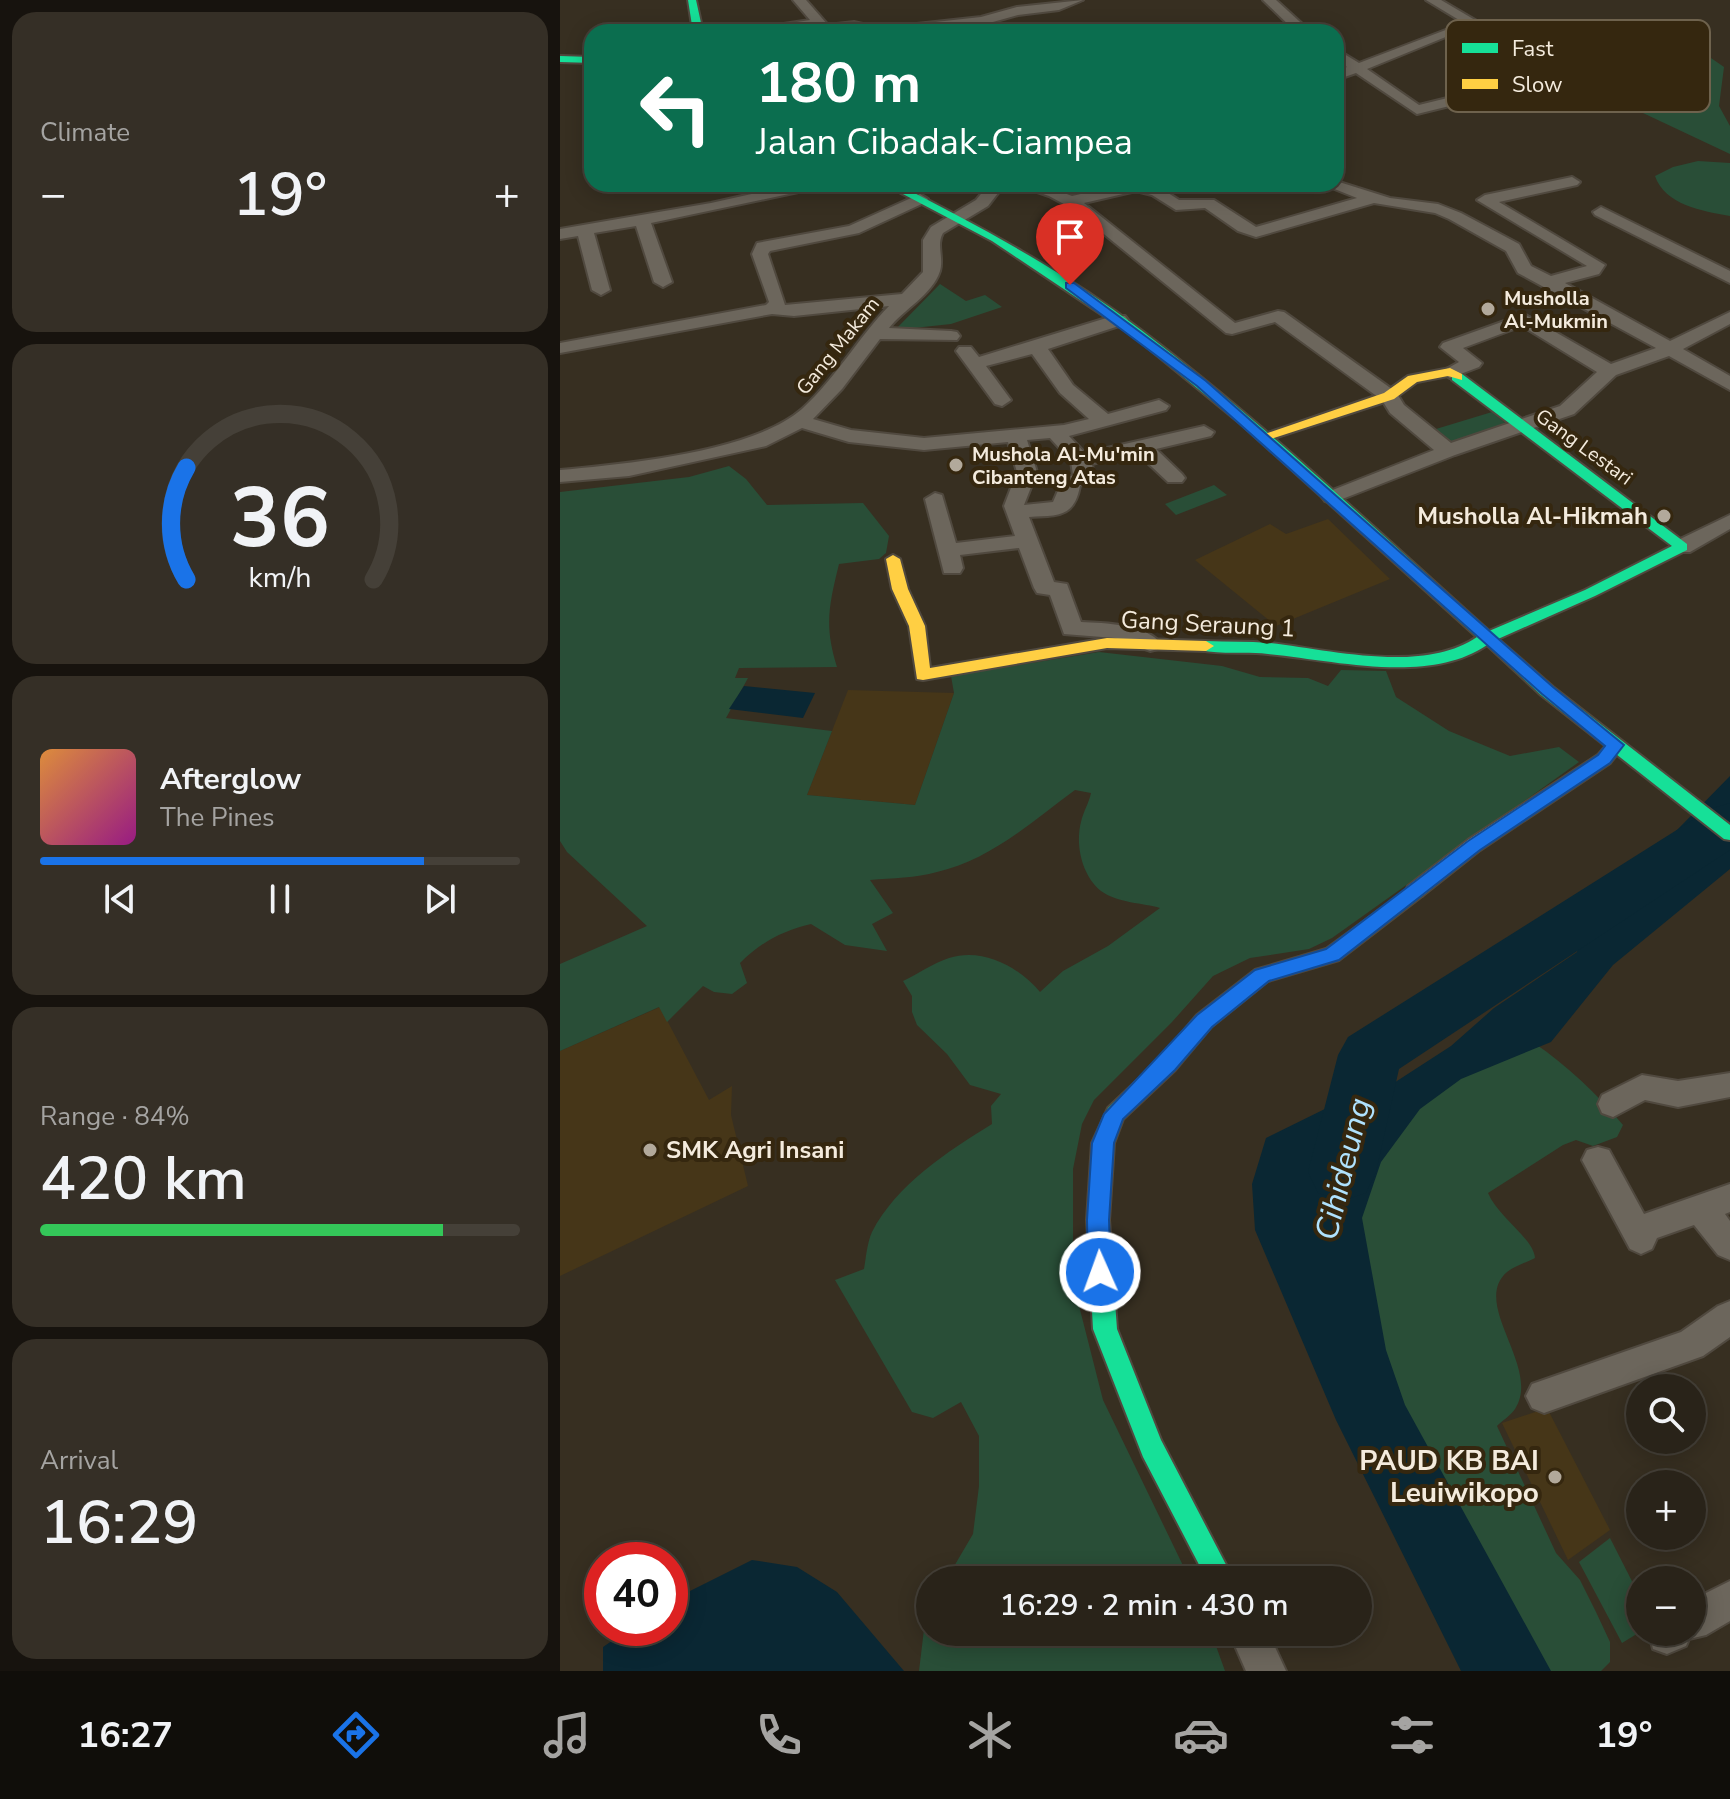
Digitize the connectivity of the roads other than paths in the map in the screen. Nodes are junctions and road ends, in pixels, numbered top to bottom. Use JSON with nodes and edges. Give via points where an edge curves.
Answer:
{"nodes":[{"id":1,"x":692,"y":0,"type":"edge"},
{"id":2,"x":799,"y":0,"type":"edge"},
{"id":3,"x":1077,"y":0,"type":"edge"},
{"id":4,"x":1269,"y":0,"type":"edge"},
{"id":5,"x":1432,"y":0,"type":"edge"},
{"id":6,"x":1469,"y":20,"type":"edge"},
{"id":7,"x":696,"y":24,"type":"edge"},
{"id":8,"x":820,"y":24,"type":"edge"},
{"id":9,"x":954,"y":24,"type":"edge"},
{"id":10,"x":1295,"y":24,"type":"edge"},
{"id":11,"x":1446,"y":34,"type":"edge"},
{"id":12,"x":1344,"y":58,"type":"edge"},
{"id":13,"x":560,"y":59,"type":"edge"},
{"id":14,"x":584,"y":60,"type":"edge"},
{"id":15,"x":1360,"y":69,"type":"junction"},
{"id":16,"x":1344,"y":74,"type":"edge"},
{"id":17,"x":1446,"y":103,"type":"edge"},
{"id":18,"x":1572,"y":182,"type":"dead end"},
{"id":19,"x":1344,"y":189,"type":"edge"},
{"id":20,"x":779,"y":192,"type":"edge"},
{"id":21,"x":906,"y":192,"type":"edge"},
{"id":22,"x":991,"y":192,"type":"edge"},
{"id":23,"x":1052,"y":192,"type":"edge"},
{"id":24,"x":1109,"y":192,"type":"edge"},
{"id":25,"x":1158,"y":192,"type":"edge"},
{"id":26,"x":1373,"y":198,"type":"junction"},
{"id":27,"x":920,"y":199,"type":"junction"},
{"id":28,"x":1070,"y":201,"type":"junction"},
{"id":29,"x":1601,"y":212,"type":"dead end"},
{"id":30,"x":961,"y":218,"type":"junction"},
{"id":31,"x":642,"y":221,"type":"junction"},
{"id":32,"x":585,"y":230,"type":"junction"},
{"id":33,"x":560,"y":234,"type":"edge"},
{"id":34,"x":1730,"y":278,"type":"edge"},
{"id":35,"x":663,"y":282,"type":"dead end"},
{"id":36,"x":1550,"y":282,"type":"junction"},
{"id":37,"x":601,"y":290,"type":"dead end"},
{"id":38,"x":904,"y":299,"type":"junction"},
{"id":39,"x":772,"y":309,"type":"junction"},
{"id":40,"x":1730,"y":317,"type":"edge"},
{"id":41,"x":1119,"y":320,"type":"junction"},
{"id":42,"x":883,"y":334,"type":"junction"},
{"id":43,"x":1037,"y":347,"type":"junction"},
{"id":44,"x":560,"y":348,"type":"edge"},
{"id":45,"x":1670,"y":349,"type":"junction"},
{"id":46,"x":976,"y":363,"type":"junction"},
{"id":47,"x":1609,"y":371,"type":"junction"},
{"id":48,"x":1450,"y":372,"type":"junction"},
{"id":49,"x":1730,"y":384,"type":"edge"},
{"id":50,"x":1389,"y":396,"type":"junction"},
{"id":51,"x":1002,"y":400,"type":"dead end"},
{"id":52,"x":1159,"y":406,"type":"dead end"},
{"id":53,"x":1114,"y":419,"type":"junction"},
{"id":54,"x":800,"y":421,"type":"junction"},
{"id":55,"x":1518,"y":426,"type":"junction"},
{"id":56,"x":1055,"y":432,"type":"junction"},
{"id":57,"x":1204,"y":432,"type":"dead end"},
{"id":58,"x":1014,"y":435,"type":"junction"},
{"id":59,"x":1263,"y":437,"type":"junction"},
{"id":60,"x":1143,"y":444,"type":"junction"},
{"id":61,"x":1448,"y":451,"type":"junction"},
{"id":62,"x":1081,"y":460,"type":"junction"},
{"id":63,"x":560,"y":476,"type":"edge"},
{"id":64,"x":1175,"y":478,"type":"dead end"},
{"id":65,"x":1332,"y":497,"type":"junction"},
{"id":66,"x":935,"y":499,"type":"dead end"},
{"id":67,"x":1018,"y":512,"type":"junction"},
{"id":68,"x":1730,"y":521,"type":"edge"},
{"id":69,"x":1027,"y":541,"type":"junction"},
{"id":70,"x":1682,"y":547,"type":"junction"},
{"id":71,"x":893,"y":559,"type":"dead end"},
{"id":72,"x":1488,"y":637,"type":"junction"},
{"id":73,"x":1150,"y":644,"type":"junction"},
{"id":74,"x":1616,"y":745,"type":"junction"},
{"id":75,"x":1730,"y":834,"type":"edge"},
{"id":76,"x":1730,"y":1085,"type":"edge"},
{"id":77,"x":1613,"y":1104,"type":"dead end"},
{"id":78,"x":1598,"y":1160,"type":"dead end"},
{"id":79,"x":1715,"y":1203,"type":"edge"},
{"id":80,"x":1730,"y":1245,"type":"edge"},
{"id":81,"x":1730,"y":1317,"type":"edge"},
{"id":82,"x":1544,"y":1396,"type":"dead end"},
{"id":83,"x":1214,"y":1566,"type":"edge"},
{"id":84,"x":1730,"y":1600,"type":"edge"},
{"id":85,"x":1706,"y":1613,"type":"edge"},
{"id":86,"x":1254,"y":1646,"type":"edge"},
{"id":87,"x":1266,"y":1671,"type":"edge"}],
"edges":[{"from":1,"to":7,"type":"main road"},
{"from":2,"to":8,"type":"street"},
{"from":3,"to":9,"type":"street"},
{"from":4,"to":10,"type":"street"},
{"from":5,"to":6,"type":"street"},
{"from":11,"to":15,"type":"street"},
{"from":12,"to":15,"type":"street"},
{"from":13,"to":14,"type":"main road"},
{"from":15,"to":16,"type":"street"},
{"from":15,"to":17,"type":"street","via":[[1417,110]]},
{"from":18,"to":36,"type":"street","via":[[1485,200],[1597,265]]},
{"from":19,"to":26,"type":"street"},
{"from":20,"to":31,"type":"street"},
{"from":21,"to":27,"type":"main road"},
{"from":22,"to":30,"type":"street"},
{"from":23,"to":28,"type":"street"},
{"from":24,"to":28,"type":"street"},
{"from":25,"to":26,"type":"street","via":[[1176,205],[1208,203],[1256,232]]},
{"from":26,"to":36,"type":"street","via":[[1447,212],[1513,248],[1524,269]]},
{"from":27,"to":30,"type":"main road"},
{"from":27,"to":39,"type":"street","via":[[853,230],[763,247],[760,254],[778,303]]},
{"from":28,"to":50,"type":"street","via":[[1232,329],[1278,316]]},
{"from":29,"to":34,"type":"street"},
{"from":30,"to":38,"type":"street","name":"Gang Makam","via":[[934,234],[928,279]]},
{"from":30,"to":41,"type":"main road"},
{"from":31,"to":32,"type":"street"},
{"from":31,"to":35,"type":"street"},
{"from":32,"to":33,"type":"street"},
{"from":32,"to":37,"type":"street"},
{"from":36,"to":45,"type":"street"},
{"from":38,"to":39,"type":"street"},
{"from":38,"to":42,"type":"street","name":"Gang Makam"},
{"from":39,"to":44,"type":"street"},
{"from":40,"to":45,"type":"street"},
{"from":41,"to":43,"type":"street"},
{"from":41,"to":59,"type":"main road"},
{"from":42,"to":46,"type":"street","via":[[956,340]]},
{"from":42,"to":54,"type":"street","name":"Gang Makam"},
{"from":43,"to":46,"type":"street"},
{"from":43,"to":53,"type":"street","via":[[1075,399]]},
{"from":45,"to":47,"type":"street"},
{"from":45,"to":49,"type":"street"},
{"from":46,"to":51,"type":"street"},
{"from":47,"to":48,"type":"street","via":[[1524,319],[1449,347],[1473,363]]},
{"from":47,"to":55,"type":"street","via":[[1567,410]]},
{"from":48,"to":50,"type":"main road","via":[[1413,379]]},
{"from":48,"to":55,"type":"main road","name":"Gang Lestari"},
{"from":50,"to":59,"type":"main road"},
{"from":50,"to":61,"type":"street","via":[[1397,409]]},
{"from":52,"to":53,"type":"street"},
{"from":53,"to":56,"type":"street"},
{"from":53,"to":60,"type":"street"},
{"from":54,"to":58,"type":"street","via":[[826,431],[924,444]]},
{"from":54,"to":63,"type":"street","name":"Gang Makam","via":[[766,440],[736,447],[629,470]]},
{"from":55,"to":61,"type":"street"},
{"from":55,"to":70,"type":"main road","name":"Gang Lestari"},
{"from":56,"to":58,"type":"street"},
{"from":56,"to":62,"type":"street"},
{"from":57,"to":60,"type":"street"},
{"from":58,"to":67,"type":"street","via":[[1027,467],[1027,479],[1014,498]]},
{"from":59,"to":65,"type":"main road"},
{"from":60,"to":62,"type":"street"},
{"from":60,"to":64,"type":"street"},
{"from":61,"to":65,"type":"street"},
{"from":62,"to":67,"type":"street","via":[[1084,478],[1070,483],[1067,501],[1059,508]]},
{"from":65,"to":72,"type":"main road"},
{"from":66,"to":69,"type":"street","via":[[950,559]]},
{"from":67,"to":69,"type":"street"},
{"from":68,"to":70,"type":"street"},
{"from":69,"to":73,"type":"street","via":[[1045,588],[1059,589],[1072,629],[1118,631]]},
{"from":70,"to":72,"type":"main road"},
{"from":71,"to":73,"type":"main road","name":"Gang Seraung 1","via":[[917,626],[923,675],[1087,645]]},
{"from":72,"to":73,"type":"main road","name":"Gang Seraung 1","via":[[1462,652],[1408,663],[1264,648]]},
{"from":72,"to":74,"type":"main road"},
{"from":74,"to":75,"type":"main road"},
{"from":74,"to":83,"type":"main road","via":[[1604,759],[1474,845],[1332,955],[1262,975],[1204,1021],[1115,1114],[1103,1143],[1098,1220],[1105,1329],[1152,1448]]},
{"from":76,"to":77,"type":"street","via":[[1678,1094],[1642,1087]]},
{"from":78,"to":79,"type":"street","via":[[1639,1235]]},
{"from":79,"to":80,"type":"street"},
{"from":81,"to":82,"type":"street","via":[[1691,1345]]},
{"from":84,"to":85,"type":"street"},
{"from":86,"to":87,"type":"street"}]}
